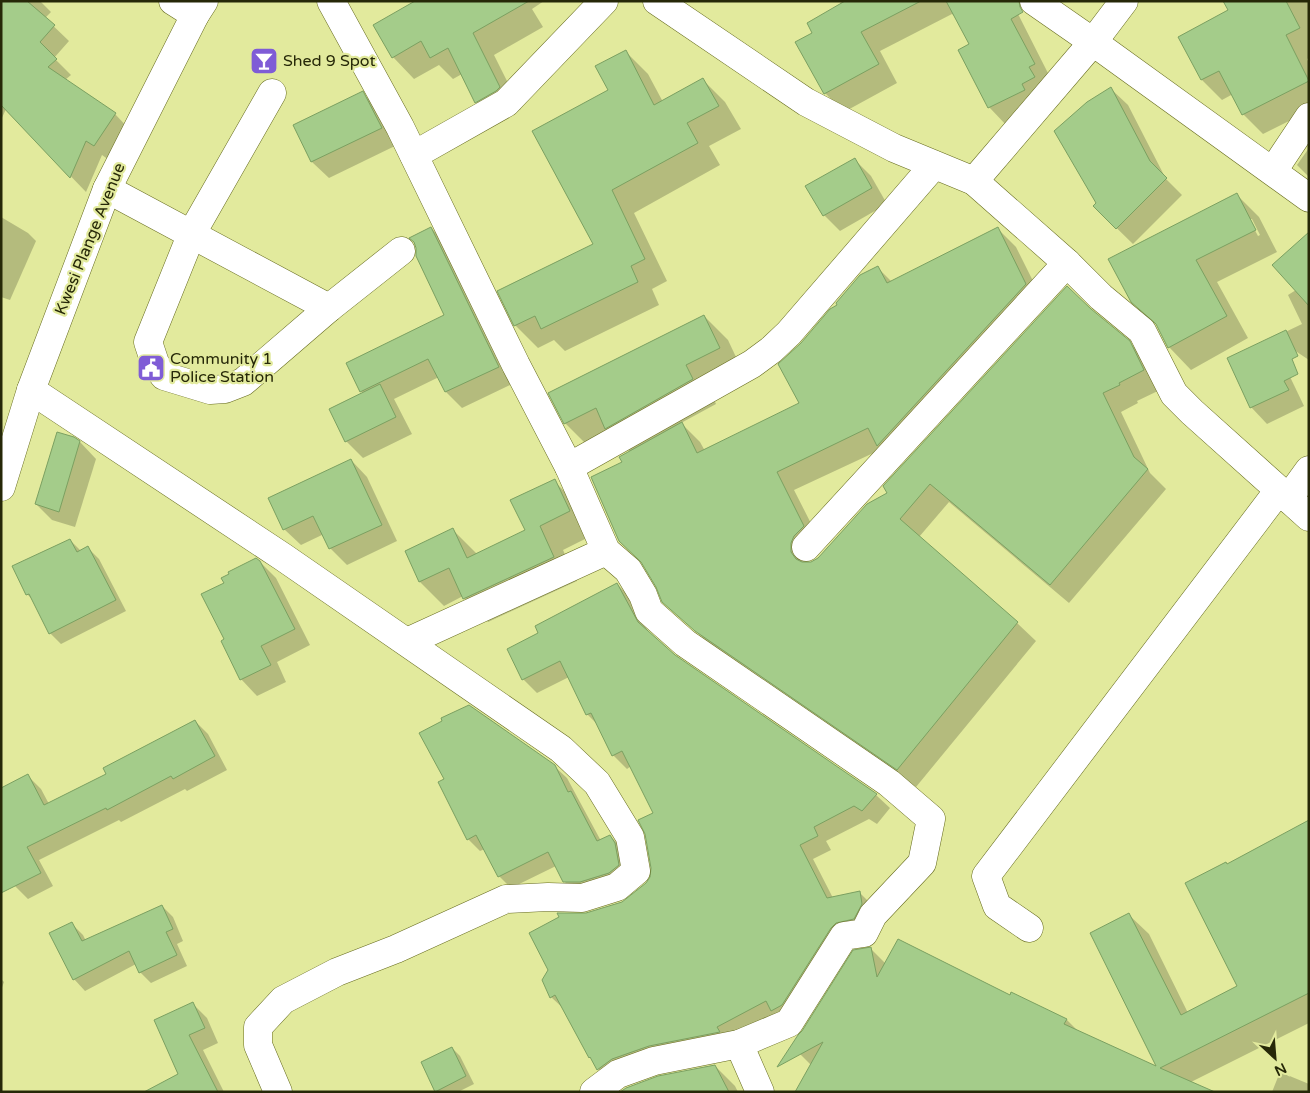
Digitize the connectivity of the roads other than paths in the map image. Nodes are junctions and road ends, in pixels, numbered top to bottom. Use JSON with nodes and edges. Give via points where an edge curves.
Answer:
{"nodes":[{"id":1,"x":331,"y":1,"type":"edge"},
{"id":2,"x":604,"y":1,"type":"edge"},
{"id":3,"x":657,"y":1,"type":"edge"},
{"id":4,"x":1034,"y":1,"type":"edge"},
{"id":5,"x":1124,"y":1,"type":"edge"},
{"id":6,"x":191,"y":6,"type":"edge"},
{"id":7,"x":1093,"y":42,"type":"junction"},
{"id":8,"x":272,"y":93,"type":"dead end"},
{"id":9,"x":1309,"y":117,"type":"edge"},
{"id":10,"x":414,"y":155,"type":"junction"},
{"id":11,"x":934,"y":165,"type":"junction"},
{"id":12,"x":1273,"y":171,"type":"junction"},
{"id":13,"x":974,"y":182,"type":"junction"},
{"id":14,"x":107,"y":189,"type":"junction"},
{"id":15,"x":1309,"y":198,"type":"edge"},
{"id":16,"x":192,"y":233,"type":"junction"},
{"id":17,"x":401,"y":251,"type":"dead end"},
{"id":18,"x":1066,"y":263,"type":"junction"},
{"id":19,"x":329,"y":308,"type":"junction"},
{"id":20,"x":31,"y":390,"type":"junction"},
{"id":21,"x":569,"y":467,"type":"junction"},
{"id":22,"x":1309,"y":470,"type":"edge"},
{"id":23,"x":1,"y":488,"type":"edge"},
{"id":24,"x":1292,"y":502,"type":"edge"},
{"id":25,"x":806,"y":546,"type":"dead end"},
{"id":26,"x":606,"y":551,"type":"junction"},
{"id":27,"x":407,"y":642,"type":"junction"},
{"id":28,"x":1029,"y":928,"type":"dead end"},
{"id":29,"x":739,"y":1044,"type":"junction"},
{"id":30,"x":278,"y":1092,"type":"edge"},
{"id":31,"x":594,"y":1092,"type":"edge"},
{"id":32,"x":760,"y":1092,"type":"edge"}],
"edges":[{"from":1,"to":10,"type":"street"},
{"from":2,"to":10,"type":"street","via":[[506,103]]},
{"from":3,"to":11,"type":"street","via":[[806,102]]},
{"from":4,"to":7,"type":"street"},
{"from":5,"to":7,"type":"street"},
{"from":6,"to":14,"type":"street","name":"Kwesi Plange Avenue"},
{"from":7,"to":12,"type":"street"},
{"from":7,"to":13,"type":"street"},
{"from":8,"to":16,"type":"street"},
{"from":9,"to":12,"type":"street"},
{"from":10,"to":21,"type":"street"},
{"from":11,"to":13,"type":"street"},
{"from":11,"to":21,"type":"street","via":[[771,350],[752,364]]},
{"from":12,"to":15,"type":"street"},
{"from":13,"to":18,"type":"street"},
{"from":14,"to":16,"type":"street"},
{"from":14,"to":20,"type":"street","name":"Kwesi Plange Avenue"},
{"from":16,"to":19,"type":"street"},
{"from":16,"to":19,"type":"street","via":[[148,342],[155,363],[164,376],[210,390],[226,389],[243,382]]},
{"from":17,"to":19,"type":"street"},
{"from":18,"to":24,"type":"street","via":[[1142,331],[1174,394]]},
{"from":18,"to":25,"type":"street"},
{"from":20,"to":23,"type":"street","name":"Kwesi Plange Avenue"},
{"from":20,"to":27,"type":"street"},
{"from":21,"to":26,"type":"street"},
{"from":22,"to":24,"type":"street"},
{"from":24,"to":28,"type":"street","via":[[986,876],[997,906]]},
{"from":26,"to":27,"type":"street"},
{"from":26,"to":29,"type":"street","via":[[628,570],[649,612],[685,643],[889,783],[931,819],[922,863],[874,916],[864,933],[844,936],[789,1023]]},
{"from":27,"to":30,"type":"street","via":[[561,749],[597,784],[630,837],[636,871],[617,887],[582,898],[506,899],[337,972],[283,1000],[258,1027],[258,1045]]},
{"from":29,"to":31,"type":"street","via":[[654,1061],[618,1074]]},
{"from":29,"to":32,"type":"street"}]}
